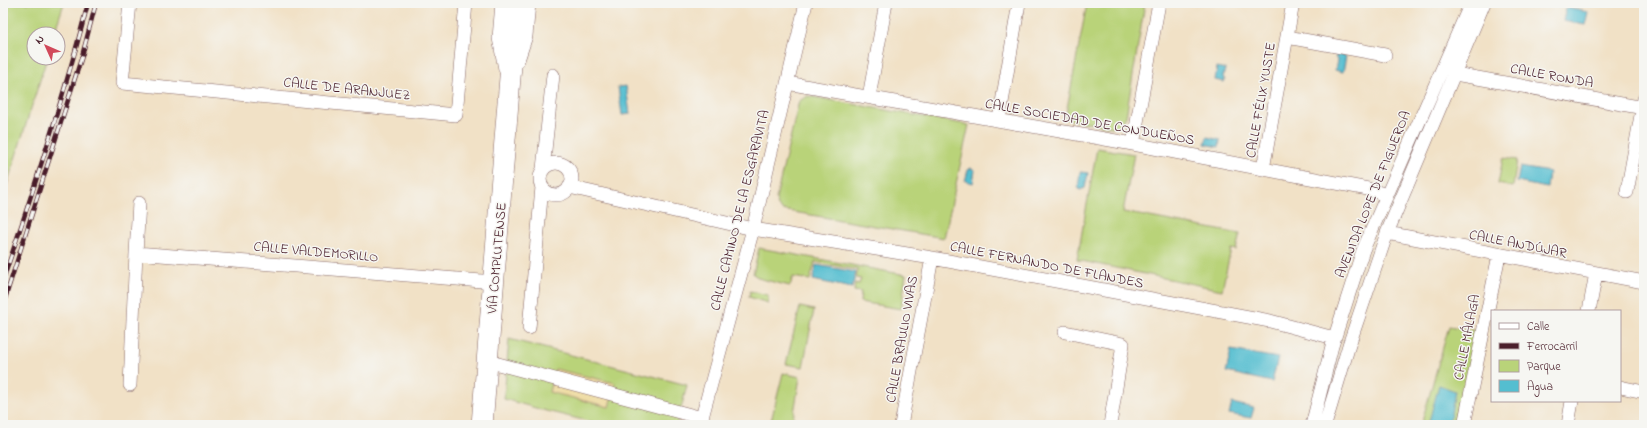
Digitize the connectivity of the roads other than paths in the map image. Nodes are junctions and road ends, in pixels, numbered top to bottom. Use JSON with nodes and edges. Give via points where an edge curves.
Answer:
{"nodes":[{"id":1,"x":130,"y":3,"type":"edge"},
{"id":2,"x":466,"y":3,"type":"edge"},
{"id":3,"x":502,"y":3,"type":"edge"},
{"id":4,"x":516,"y":3,"type":"edge"},
{"id":5,"x":529,"y":3,"type":"edge"},
{"id":6,"x":806,"y":3,"type":"edge"},
{"id":7,"x":886,"y":3,"type":"edge"},
{"id":8,"x":1019,"y":3,"type":"edge"},
{"id":9,"x":1159,"y":3,"type":"edge"},
{"id":10,"x":1293,"y":3,"type":"edge"},
{"id":11,"x":1471,"y":3,"type":"edge"},
{"id":12,"x":1484,"y":3,"type":"edge"},
{"id":13,"x":1287,"y":37,"type":"junction"},
{"id":14,"x":1385,"y":55,"type":"dead end"},
{"id":15,"x":1455,"y":74,"type":"junction"},
{"id":16,"x":553,"y":75,"type":"dead end"},
{"id":17,"x":787,"y":83,"type":"junction"},
{"id":18,"x":508,"y":91,"type":"junction"},
{"id":19,"x":869,"y":97,"type":"junction"},
{"id":20,"x":1643,"y":105,"type":"edge"},
{"id":21,"x":999,"y":120,"type":"junction"},
{"id":22,"x":1133,"y":144,"type":"junction"},
{"id":23,"x":543,"y":169,"type":"junction"},
{"id":24,"x":1263,"y":169,"type":"junction"},
{"id":25,"x":569,"y":186,"type":"junction"},
{"id":26,"x":542,"y":187,"type":"junction"},
{"id":27,"x":1627,"y":192,"type":"dead end"},
{"id":28,"x":1386,"y":195,"type":"junction"},
{"id":29,"x":138,"y":203,"type":"dead end"},
{"id":30,"x":753,"y":229,"type":"junction"},
{"id":31,"x":1387,"y":233,"type":"junction"},
{"id":32,"x":136,"y":253,"type":"junction"},
{"id":33,"x":1499,"y":255,"type":"junction"},
{"id":34,"x":932,"y":258,"type":"junction"},
{"id":35,"x":1596,"y":273,"type":"junction"},
{"id":36,"x":494,"y":282,"type":"junction"},
{"id":37,"x":1644,"y":282,"type":"edge"},
{"id":38,"x":1589,"y":310,"type":"edge"},
{"id":39,"x":529,"y":328,"type":"dead end"},
{"id":40,"x":1064,"y":332,"type":"dead end"},
{"id":41,"x":1334,"y":338,"type":"junction"},
{"id":42,"x":487,"y":361,"type":"junction"},
{"id":43,"x":130,"y":385,"type":"dead end"},
{"id":44,"x":1621,"y":387,"type":"edge"},
{"id":45,"x":1644,"y":392,"type":"edge"},
{"id":46,"x":1572,"y":402,"type":"edge"},
{"id":47,"x":701,"y":422,"type":"edge"},
{"id":48,"x":482,"y":425,"type":"edge"},
{"id":49,"x":901,"y":425,"type":"edge"},
{"id":50,"x":1110,"y":425,"type":"edge"},
{"id":51,"x":1312,"y":425,"type":"edge"},
{"id":52,"x":1325,"y":425,"type":"edge"},
{"id":53,"x":1464,"y":425,"type":"edge"},
{"id":54,"x":1568,"y":425,"type":"edge"}],
"edges":[{"from":1,"to":2,"type":"street","name":"CALLE DE ARANJUEZ","via":[[122,83],[456,115]]},
{"from":3,"to":18,"type":"street","name":"VÍA COMPLUTENSE","via":[[499,38]]},
{"from":4,"to":18,"type":"main road","name":"VÍA COMPLUTENSE"},
{"from":5,"to":18,"type":"street","name":"VÍA COMPLUTENSE","via":[[526,36]]},
{"from":6,"to":17,"type":"street","name":"CALLE CAMINO DE LA ESGARAVITA"},
{"from":7,"to":19,"type":"street"},
{"from":8,"to":21,"type":"street"},
{"from":9,"to":22,"type":"street"},
{"from":10,"to":13,"type":"street","name":"CALLE FÉLIX YUSTE"},
{"from":11,"to":28,"type":"street","name":"AVENIDA LOPE DE FIGUEROA"},
{"from":12,"to":15,"type":"street","name":"AVENIDA LOPE DE FIGUEROA"},
{"from":13,"to":14,"type":"street","name":"CALLE FÉLIX YUSTE"},
{"from":13,"to":24,"type":"street","name":"CALLE FÉLIX YUSTE"},
{"from":15,"to":20,"type":"street","name":"CALLE RONDA"},
{"from":15,"to":31,"type":"street","name":"AVENIDA LOPE DE FIGUEROA"},
{"from":16,"to":23,"type":"street"},
{"from":17,"to":19,"type":"street","name":"CALLE SOCIEDAD DE CONDUEÑOS"},
{"from":17,"to":30,"type":"street","name":"CALLE CAMINO DE LA ESGARAVITA"},
{"from":18,"to":36,"type":"main road","name":"VÍA COMPLUTENSE"},
{"from":19,"to":21,"type":"street","name":"CALLE SOCIEDAD DE CONDUEÑOS"},
{"from":20,"to":27,"type":"street"},
{"from":21,"to":22,"type":"street","name":"CALLE SOCIEDAD DE CONDUEÑOS"},
{"from":22,"to":24,"type":"street","name":"CALLE SOCIEDAD DE CONDUEÑOS"},
{"from":23,"to":25,"type":"street","via":[[552,164],[562,165],[569,172]]},
{"from":23,"to":26,"type":"street","via":[[540,178]]},
{"from":24,"to":28,"type":"street","name":"CALLE SOCIEDAD DE CONDUEÑOS","via":[[1368,189]]},
{"from":25,"to":26,"type":"street","via":[[563,193],[554,195]]},
{"from":25,"to":30,"type":"street","name":"CALLE FERNANDO DE FLANDES"},
{"from":26,"to":39,"type":"street"},
{"from":28,"to":41,"type":"street","name":"AVENIDA LOPE DE FIGUEROA","via":[[1363,250]]},
{"from":29,"to":32,"type":"street"},
{"from":30,"to":34,"type":"street","name":"CALLE FERNANDO DE FLANDES"},
{"from":30,"to":47,"type":"street","name":"CALLE CAMINO DE LA ESGARAVITA"},
{"from":31,"to":33,"type":"street","name":"CALLE ANDÚJAR"},
{"from":31,"to":52,"type":"street","name":"AVENIDA LOPE DE FIGUEROA","via":[[1349,344]]},
{"from":32,"to":36,"type":"street","name":"CALLE VALDEMORILLO"},
{"from":32,"to":43,"type":"street"},
{"from":33,"to":35,"type":"street","name":"CALLE ANDÚJAR"},
{"from":33,"to":53,"type":"street","name":"CALLE MÁLAGA"},
{"from":34,"to":41,"type":"street","name":"CALLE FERNANDO DE FLANDES","via":[[1270,321]]},
{"from":34,"to":49,"type":"street","name":"CALLE BRAULIO VIVAS"},
{"from":35,"to":37,"type":"street","name":"CALLE ANDÚJAR"},
{"from":35,"to":38,"type":"street"},
{"from":36,"to":42,"type":"main road","name":"VÍA COMPLUTENSE"},
{"from":40,"to":50,"type":"street","via":[[1123,344]]},
{"from":41,"to":51,"type":"street","name":"AVENIDA LOPE DE FIGUEROA"},
{"from":42,"to":47,"type":"street"},
{"from":42,"to":48,"type":"main road","name":"VÍA COMPLUTENSE"},
{"from":44,"to":45,"type":"street"},
{"from":46,"to":54,"type":"street"}]}
